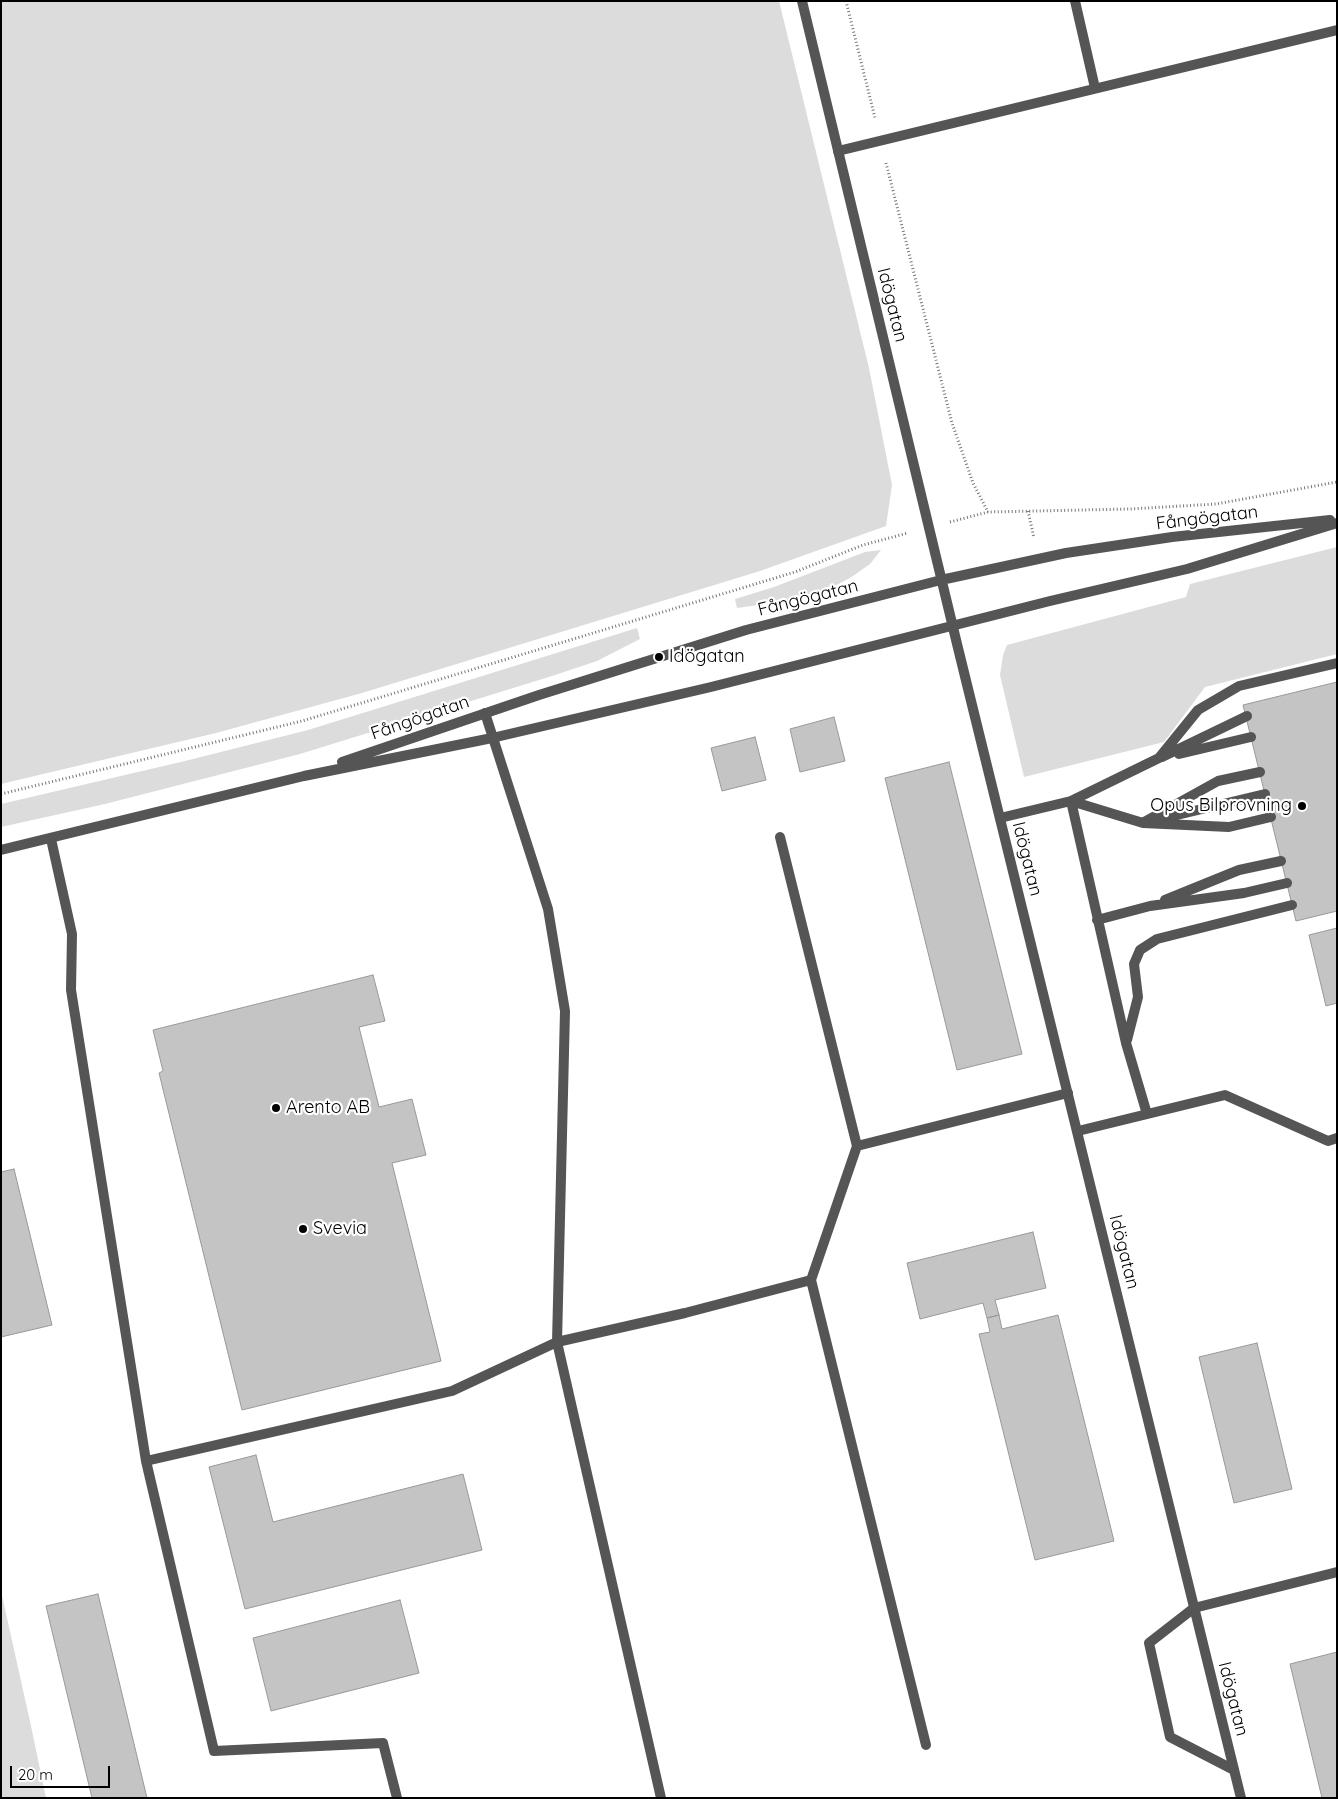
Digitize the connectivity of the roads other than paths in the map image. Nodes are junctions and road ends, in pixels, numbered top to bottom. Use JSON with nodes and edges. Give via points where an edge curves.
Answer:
{"nodes":[{"id":1,"x":802,"y":1,"type":"edge"},
{"id":2,"x":1075,"y":1,"type":"edge"},
{"id":3,"x":1337,"y":30,"type":"edge"},
{"id":4,"x":1095,"y":88,"type":"junction"},
{"id":5,"x":838,"y":151,"type":"junction"},
{"id":6,"x":1337,"y":521,"type":"edge"},
{"id":7,"x":941,"y":580,"type":"junction"},
{"id":8,"x":953,"y":626,"type":"junction"},
{"id":9,"x":1337,"y":663,"type":"edge"},
{"id":10,"x":485,"y":714,"type":"junction"},
{"id":11,"x":1247,"y":716,"type":"dead end"},
{"id":12,"x":1251,"y":737,"type":"dead end"},
{"id":13,"x":492,"y":738,"type":"junction"},
{"id":14,"x":1159,"y":758,"type":"junction"},
{"id":15,"x":1260,"y":772,"type":"dead end"},
{"id":16,"x":304,"y":776,"type":"junction"},
{"id":17,"x":1266,"y":794,"type":"dead end"},
{"id":18,"x":1070,"y":801,"type":"junction"},
{"id":19,"x":1271,"y":817,"type":"dead end"},
{"id":20,"x":1000,"y":818,"type":"junction"},
{"id":21,"x":1143,"y":822,"type":"junction"},
{"id":22,"x":780,"y":837,"type":"dead end"},
{"id":23,"x":51,"y":839,"type":"junction"},
{"id":24,"x":1,"y":850,"type":"edge"},
{"id":25,"x":1281,"y":861,"type":"dead end"},
{"id":26,"x":1287,"y":883,"type":"dead end"},
{"id":27,"x":1150,"y":906,"type":"junction"},
{"id":28,"x":1292,"y":906,"type":"dead end"},
{"id":29,"x":1097,"y":920,"type":"junction"},
{"id":30,"x":1126,"y":1043,"type":"junction"},
{"id":31,"x":1068,"y":1093,"type":"junction"},
{"id":32,"x":1147,"y":1114,"type":"junction"},
{"id":33,"x":1078,"y":1131,"type":"junction"},
{"id":34,"x":1337,"y":1138,"type":"edge"},
{"id":35,"x":857,"y":1146,"type":"junction"},
{"id":36,"x":811,"y":1280,"type":"junction"},
{"id":37,"x":556,"y":1342,"type":"junction"},
{"id":38,"x":146,"y":1461,"type":"junction"},
{"id":39,"x":1337,"y":1572,"type":"edge"},
{"id":40,"x":1194,"y":1608,"type":"junction"},
{"id":41,"x":926,"y":1745,"type":"dead end"},
{"id":42,"x":1234,"y":1770,"type":"junction"},
{"id":43,"x":397,"y":1798,"type":"edge"},
{"id":44,"x":660,"y":1798,"type":"edge"},
{"id":45,"x":1241,"y":1798,"type":"edge"}],
"edges":[{"from":1,"to":5,"type":"street","name":"Idögatan"},
{"from":2,"to":4,"type":"street"},
{"from":3,"to":4,"type":"street"},
{"from":4,"to":5,"type":"street"},
{"from":5,"to":7,"type":"street","name":"Idögatan"},
{"from":6,"to":7,"type":"street","name":"Fångögatan","via":[[1172,537],[1039,558]]},
{"from":6,"to":8,"type":"street","name":"Fångögatan","via":[[1186,569]]},
{"from":7,"to":8,"type":"street","name":"Idögatan"},
{"from":7,"to":10,"type":"street","name":"Fångögatan","via":[[746,630]]},
{"from":8,"to":13,"type":"street","name":"Fångögatan"},
{"from":8,"to":20,"type":"street","name":"Idögatan"},
{"from":9,"to":14,"type":"street","via":[[1239,686],[1198,710]]},
{"from":10,"to":13,"type":"street"},
{"from":10,"to":16,"type":"street","name":"Fångögatan"},
{"from":11,"to":14,"type":"street"},
{"from":12,"to":14,"type":"street"},
{"from":13,"to":16,"type":"street","name":"Fångögatan"},
{"from":13,"to":37,"type":"street","via":[[548,909],[565,1011]]},
{"from":14,"to":18,"type":"street"},
{"from":15,"to":21,"type":"street","via":[[1218,781]]},
{"from":16,"to":23,"type":"street","name":"Fångögatan"},
{"from":17,"to":21,"type":"street"},
{"from":18,"to":20,"type":"street"},
{"from":18,"to":21,"type":"street"},
{"from":18,"to":29,"type":"street"},
{"from":19,"to":21,"type":"street","via":[[1229,826]]},
{"from":20,"to":31,"type":"street","name":"Idögatan"},
{"from":22,"to":35,"type":"street"},
{"from":23,"to":24,"type":"street","name":"Fångögatan"},
{"from":23,"to":38,"type":"street","via":[[72,934],[71,990]]},
{"from":25,"to":27,"type":"street","via":[[1239,870]]},
{"from":26,"to":27,"type":"street","via":[[1244,893]]},
{"from":27,"to":29,"type":"street"},
{"from":28,"to":30,"type":"street","via":[[1157,939],[1140,950],[1134,964],[1138,997]]},
{"from":29,"to":30,"type":"street"},
{"from":30,"to":32,"type":"street"},
{"from":31,"to":33,"type":"street","name":"Idögatan"},
{"from":31,"to":35,"type":"street"},
{"from":32,"to":33,"type":"street"},
{"from":32,"to":34,"type":"street","via":[[1225,1094],[1328,1140]]},
{"from":33,"to":40,"type":"street","name":"Idögatan"},
{"from":35,"to":36,"type":"street"},
{"from":36,"to":37,"type":"street"},
{"from":36,"to":41,"type":"street"},
{"from":37,"to":38,"type":"street","via":[[452,1391]]},
{"from":37,"to":44,"type":"street"},
{"from":38,"to":43,"type":"street","via":[[214,1751],[383,1743]]},
{"from":39,"to":40,"type":"street"},
{"from":40,"to":42,"type":"street","name":"Idögatan"},
{"from":40,"to":42,"type":"street","via":[[1149,1643],[1170,1737]]},
{"from":42,"to":45,"type":"street","name":"Idögatan"}]}
